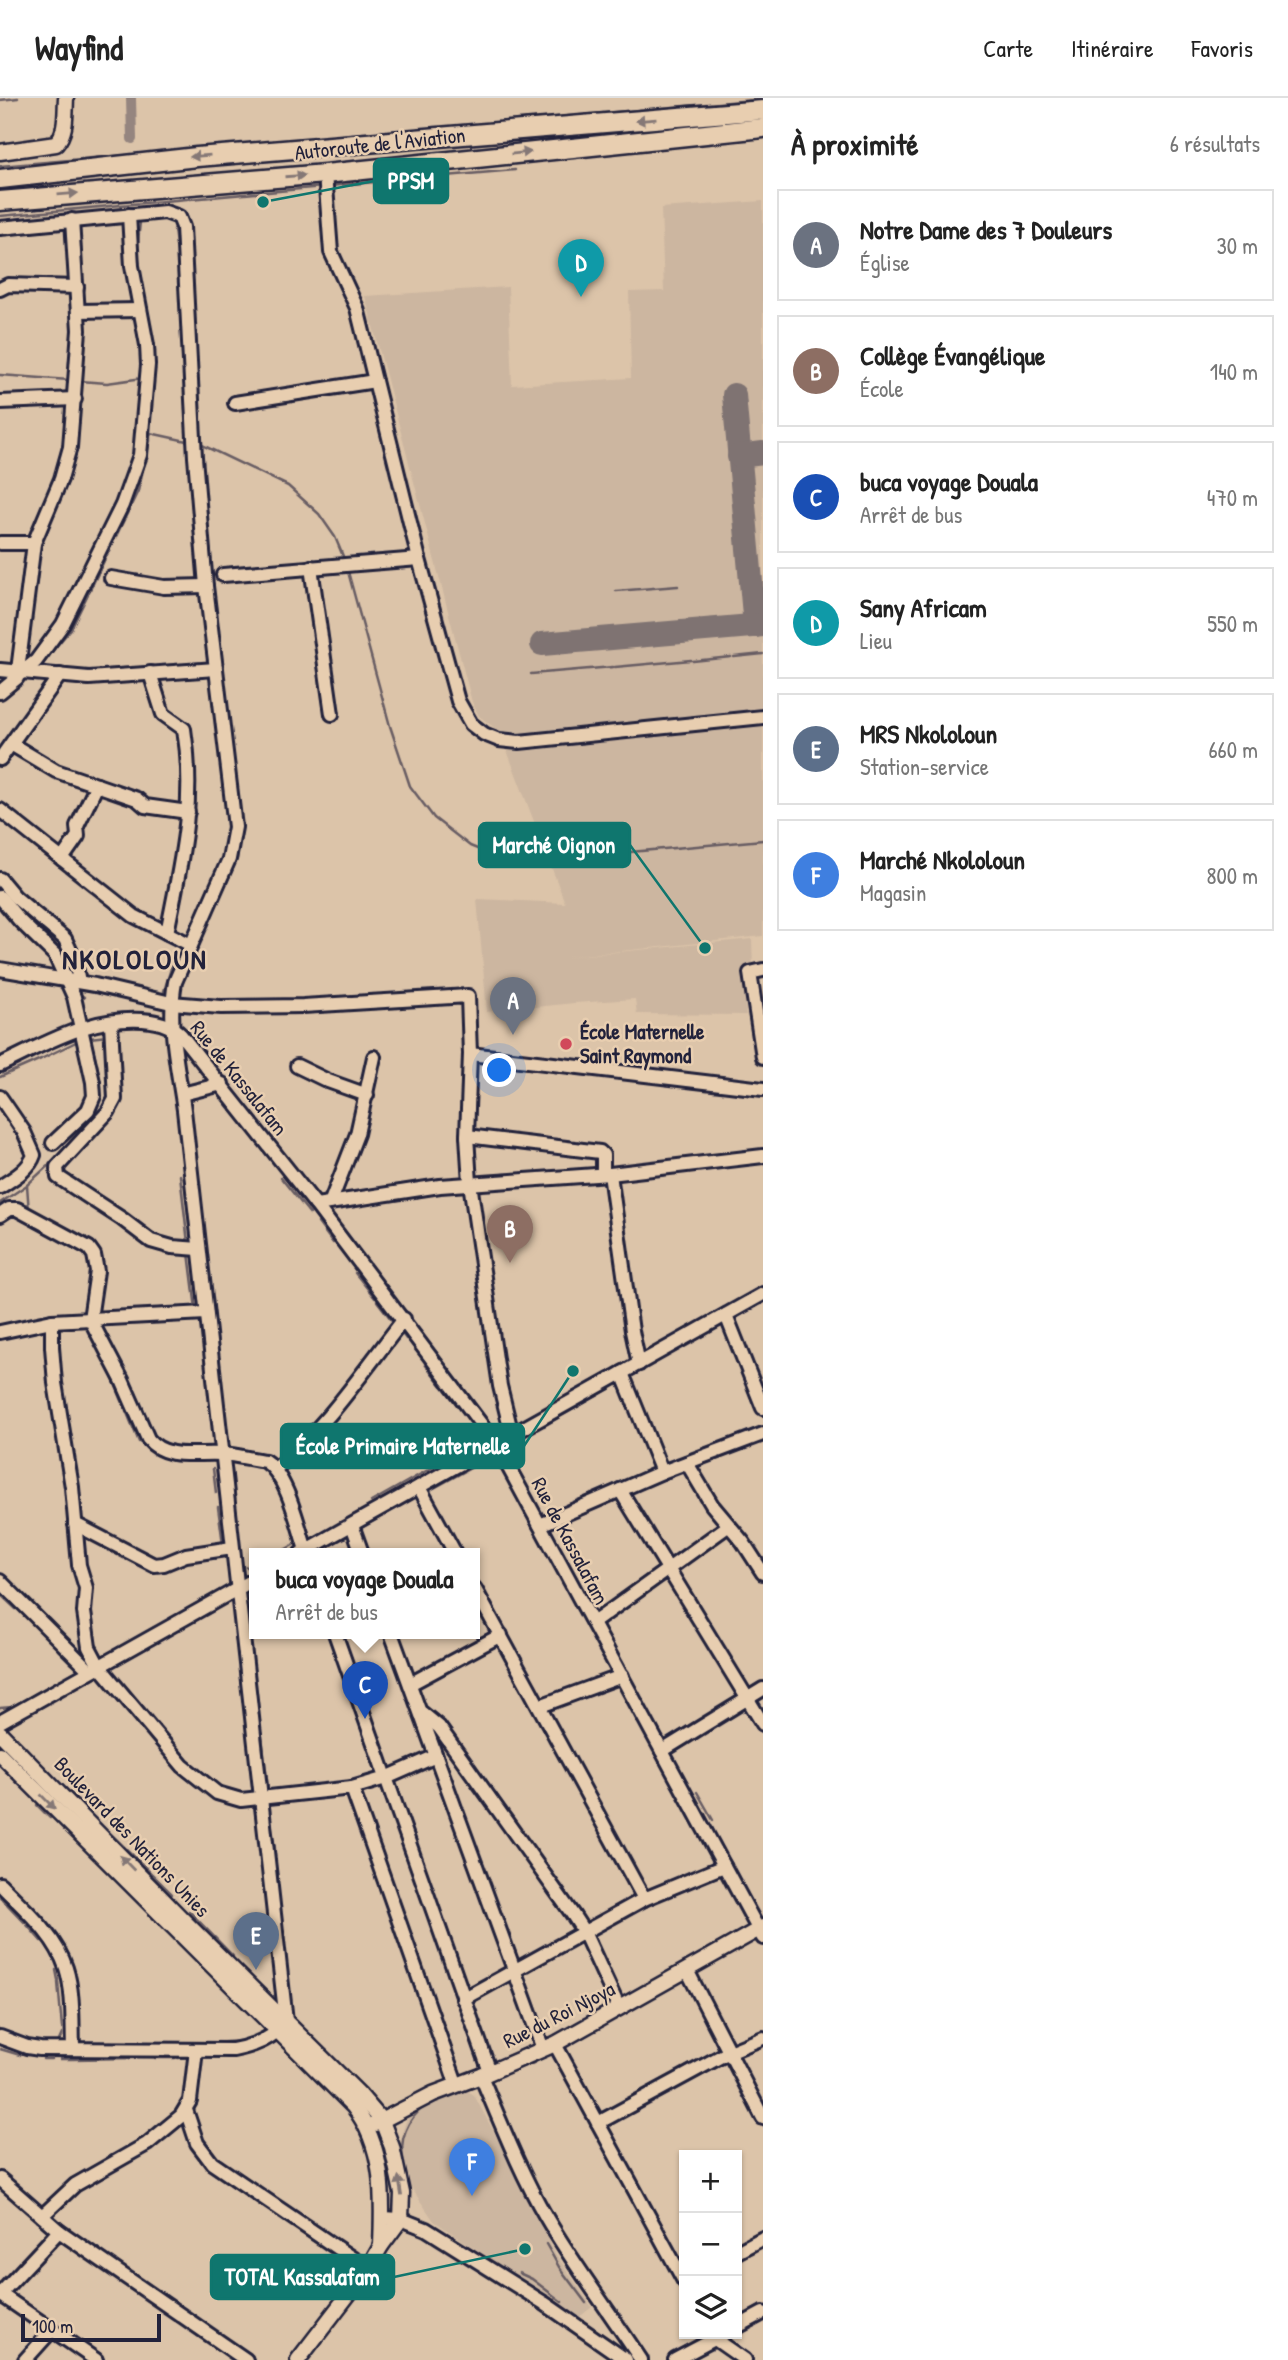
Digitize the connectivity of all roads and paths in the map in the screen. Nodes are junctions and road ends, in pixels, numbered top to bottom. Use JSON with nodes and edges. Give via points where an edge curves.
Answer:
{"nodes":[{"id":1,"x":66,"y":98,"type":"edge"},
{"id":2,"x":763,"y":110,"type":"edge"},
{"id":3,"x":763,"y":128,"type":"edge"},
{"id":4,"x":0,"y":152,"type":"edge"},
{"id":5,"x":325,"y":174,"type":"junction"},
{"id":6,"x":0,"y":179,"type":"edge"},
{"id":7,"x":0,"y":201,"type":"edge"},
{"id":8,"x":129,"y":215,"type":"junction"},
{"id":9,"x":72,"y":220,"type":"junction"},
{"id":10,"x":0,"y":228,"type":"edge"},
{"id":11,"x":76,"y":287,"type":"junction"},
{"id":12,"x":0,"y":289,"type":"edge"},
{"id":13,"x":140,"y":310,"type":"junction"},
{"id":14,"x":78,"y":312,"type":"junction"},
{"id":15,"x":375,"y":381,"type":"junction"},
{"id":16,"x":76,"y":388,"type":"junction"},
{"id":17,"x":0,"y":402,"type":"edge"},
{"id":18,"x":235,"y":403,"type":"dead end"},
{"id":19,"x":0,"y":543,"type":"edge"},
{"id":20,"x":34,"y":543,"type":"junction"},
{"id":21,"x":419,"y":559,"type":"junction"},
{"id":22,"x":311,"y":567,"type":"junction"},
{"id":23,"x":223,"y":575,"type":"dead end"},
{"id":24,"x":111,"y":578,"type":"dead end"},
{"id":25,"x":206,"y":586,"type":"junction"},
{"id":26,"x":216,"y":669,"type":"junction"},
{"id":27,"x":0,"y":670,"type":"edge"},
{"id":28,"x":20,"y":673,"type":"junction"},
{"id":29,"x":150,"y":673,"type":"junction"},
{"id":30,"x":60,"y":675,"type":"junction"},
{"id":31,"x":0,"y":692,"type":"edge"},
{"id":32,"x":332,"y":714,"type":"dead end"},
{"id":33,"x":763,"y":717,"type":"edge"},
{"id":34,"x":11,"y":744,"type":"junction"},
{"id":35,"x":0,"y":759,"type":"edge"},
{"id":36,"x":97,"y":785,"type":"junction"},
{"id":37,"x":0,"y":810,"type":"edge"},
{"id":38,"x":188,"y":812,"type":"junction"},
{"id":39,"x":62,"y":859,"type":"junction"},
{"id":40,"x":0,"y":879,"type":"edge"},
{"id":41,"x":0,"y":897,"type":"edge"},
{"id":42,"x":167,"y":933,"type":"junction"},
{"id":43,"x":191,"y":946,"type":"junction"},
{"id":44,"x":0,"y":969,"type":"edge"},
{"id":45,"x":763,"y":970,"type":"edge"},
{"id":46,"x":81,"y":982,"type":"junction"},
{"id":47,"x":171,"y":1003,"type":"junction"},
{"id":48,"x":111,"y":1023,"type":"junction"},
{"id":49,"x":171,"y":1026,"type":"junction"},
{"id":50,"x":86,"y":1027,"type":"junction"},
{"id":51,"x":762,"y":1042,"type":"edge"},
{"id":52,"x":470,"y":1054,"type":"junction"},
{"id":53,"x":374,"y":1057,"type":"dead end"},
{"id":54,"x":763,"y":1057,"type":"edge"},
{"id":55,"x":0,"y":1065,"type":"edge"},
{"id":56,"x":297,"y":1066,"type":"dead end"},
{"id":57,"x":222,"y":1084,"type":"junction"},
{"id":58,"x":763,"y":1089,"type":"edge"},
{"id":59,"x":182,"y":1094,"type":"junction"},
{"id":60,"x":367,"y":1095,"type":"junction"},
{"id":61,"x":0,"y":1097,"type":"edge"},
{"id":62,"x":467,"y":1136,"type":"junction"},
{"id":63,"x":53,"y":1143,"type":"dead end"},
{"id":64,"x":763,"y":1157,"type":"edge"},
{"id":65,"x":607,"y":1174,"type":"junction"},
{"id":66,"x":470,"y":1183,"type":"junction"},
{"id":67,"x":0,"y":1188,"type":"edge"},
{"id":68,"x":331,"y":1201,"type":"junction"},
{"id":69,"x":316,"y":1205,"type":"junction"},
{"id":70,"x":0,"y":1215,"type":"edge"},
{"id":71,"x":199,"y":1249,"type":"junction"},
{"id":72,"x":761,"y":1299,"type":"edge"},
{"id":73,"x":206,"y":1313,"type":"junction"},
{"id":74,"x":726,"y":1315,"type":"junction"},
{"id":75,"x":90,"y":1319,"type":"junction"},
{"id":76,"x":404,"y":1319,"type":"junction"},
{"id":77,"x":52,"y":1321,"type":"junction"},
{"id":78,"x":0,"y":1332,"type":"edge"},
{"id":79,"x":639,"y":1364,"type":"junction"},
{"id":80,"x":622,"y":1373,"type":"junction"},
{"id":81,"x":763,"y":1408,"type":"edge"},
{"id":82,"x":763,"y":1434,"type":"edge"},
{"id":83,"x":512,"y":1435,"type":"junction"},
{"id":84,"x":496,"y":1444,"type":"junction"},
{"id":85,"x":222,"y":1454,"type":"junction"},
{"id":86,"x":687,"y":1463,"type":"junction"},
{"id":87,"x":275,"y":1469,"type":"junction"},
{"id":88,"x":662,"y":1472,"type":"junction"},
{"id":89,"x":419,"y":1487,"type":"junction"},
{"id":90,"x":620,"y":1490,"type":"junction"},
{"id":91,"x":75,"y":1524,"type":"junction"},
{"id":92,"x":352,"y":1525,"type":"junction"},
{"id":93,"x":540,"y":1525,"type":"junction"},
{"id":94,"x":728,"y":1526,"type":"junction"},
{"id":95,"x":232,"y":1548,"type":"junction"},
{"id":96,"x":304,"y":1548,"type":"edge"},
{"id":97,"x":312,"y":1548,"type":"edge"},
{"id":98,"x":360,"y":1548,"type":"edge"},
{"id":99,"x":452,"y":1548,"type":"edge"},
{"id":100,"x":668,"y":1570,"type":"junction"},
{"id":101,"x":763,"y":1573,"type":"edge"},
{"id":102,"x":0,"y":1581,"type":"edge"},
{"id":103,"x":249,"y":1582,"type":"edge"},
{"id":104,"x":237,"y":1589,"type":"junction"},
{"id":105,"x":480,"y":1598,"type":"edge"},
{"id":106,"x":593,"y":1623,"type":"junction"},
{"id":107,"x":501,"y":1635,"type":"junction"},
{"id":108,"x":337,"y":1639,"type":"edge"},
{"id":109,"x":393,"y":1639,"type":"edge"},
{"id":110,"x":95,"y":1669,"type":"junction"},
{"id":111,"x":622,"y":1676,"type":"junction"},
{"id":112,"x":410,"y":1684,"type":"junction"},
{"id":113,"x":763,"y":1689,"type":"edge"},
{"id":114,"x":747,"y":1698,"type":"junction"},
{"id":115,"x":540,"y":1706,"type":"junction"},
{"id":116,"x":419,"y":1710,"type":"junction"},
{"id":117,"x":0,"y":1722,"type":"edge"},
{"id":118,"x":763,"y":1724,"type":"edge"},
{"id":119,"x":0,"y":1733,"type":"edge"},
{"id":120,"x":662,"y":1751,"type":"junction"},
{"id":121,"x":0,"y":1754,"type":"edge"},
{"id":122,"x":436,"y":1756,"type":"junction"},
{"id":123,"x":386,"y":1778,"type":"junction"},
{"id":124,"x":352,"y":1788,"type":"junction"},
{"id":125,"x":262,"y":1799,"type":"junction"},
{"id":126,"x":724,"y":1866,"type":"junction"},
{"id":127,"x":0,"y":1884,"type":"edge"},
{"id":128,"x":644,"y":1899,"type":"junction"},
{"id":129,"x":762,"y":1931,"type":"edge"},
{"id":130,"x":584,"y":1932,"type":"junction"},
{"id":131,"x":221,"y":1965,"type":"junction"},
{"id":132,"x":687,"y":1970,"type":"junction"},
{"id":133,"x":515,"y":1971,"type":"junction"},
{"id":134,"x":463,"y":1998,"type":"junction"},
{"id":135,"x":619,"y":2008,"type":"junction"},
{"id":136,"x":282,"y":2026,"type":"junction"},
{"id":137,"x":0,"y":2037,"type":"edge"},
{"id":138,"x":763,"y":2038,"type":"edge"},
{"id":139,"x":549,"y":2046,"type":"junction"},
{"id":140,"x":74,"y":2049,"type":"junction"},
{"id":141,"x":196,"y":2050,"type":"junction"},
{"id":142,"x":729,"y":2052,"type":"junction"},
{"id":143,"x":486,"y":2074,"type":"junction"},
{"id":144,"x":456,"y":2083,"type":"junction"},
{"id":145,"x":186,"y":2110,"type":"junction"},
{"id":146,"x":763,"y":2118,"type":"edge"},
{"id":147,"x":598,"y":2123,"type":"junction"},
{"id":148,"x":375,"y":2124,"type":"junction"},
{"id":149,"x":0,"y":2179,"type":"edge"},
{"id":150,"x":42,"y":2216,"type":"junction"},
{"id":151,"x":382,"y":2218,"type":"junction"},
{"id":152,"x":401,"y":2218,"type":"junction"},
{"id":153,"x":58,"y":2231,"type":"junction"},
{"id":154,"x":763,"y":2238,"type":"edge"},
{"id":155,"x":380,"y":2246,"type":"junction"},
{"id":156,"x":742,"y":2249,"type":"edge"},
{"id":157,"x":368,"y":2270,"type":"junction"},
{"id":158,"x":681,"y":2276,"type":"edge"},
{"id":159,"x":0,"y":2294,"type":"edge"},
{"id":160,"x":763,"y":2313,"type":"edge"},
{"id":161,"x":742,"y":2324,"type":"edge"},
{"id":162,"x":52,"y":2330,"type":"junction"},
{"id":163,"x":711,"y":2339,"type":"edge"},
{"id":164,"x":722,"y":2339,"type":"edge"},
{"id":165,"x":25,"y":2360,"type":"edge"},
{"id":166,"x":96,"y":2360,"type":"edge"},
{"id":167,"x":246,"y":2360,"type":"edge"},
{"id":168,"x":298,"y":2360,"type":"edge"},
{"id":169,"x":625,"y":2360,"type":"edge"},
{"id":170,"x":641,"y":2360,"type":"edge"},
{"id":171,"x":676,"y":2360,"type":"edge"},
{"id":172,"x":745,"y":2360,"type":"edge"}],
"edges":[{"from":1,"to":4,"type":"main road","via":[[64,130],[56,145]]},
{"from":2,"to":6,"type":"highway","name":"Autoroute de l'Aviation","one_way":true,"via":[[197,156]]},
{"from":5,"to":3,"type":"highway","name":"Autoroute de l'Aviation","one_way":true},
{"from":7,"to":5,"type":"highway","name":"Autoroute de l'Aviation","one_way":true},
{"from":5,"to":15,"type":"street","via":[[331,251],[357,308]]},
{"from":8,"to":9,"type":"street"},
{"from":8,"to":13,"type":"street"},
{"from":8,"to":25,"type":"street","via":[[165,212],[182,223]]},
{"from":9,"to":10,"type":"street"},
{"from":9,"to":11,"type":"street"},
{"from":11,"to":12,"type":"street","via":[[8,285]]},
{"from":11,"to":14,"type":"street"},
{"from":13,"to":14,"type":"street"},
{"from":13,"to":28,"type":"street","via":[[147,345],[147,381],[144,430],[134,476],[63,624],[36,661]]},
{"from":14,"to":16,"type":"street"},
{"from":15,"to":18,"type":"street"},
{"from":15,"to":21,"type":"street"},
{"from":16,"to":17,"type":"street"},
{"from":16,"to":20,"type":"street","via":[[70,447]]},
{"from":19,"to":20,"type":"street"},
{"from":20,"to":28,"type":"street"},
{"from":21,"to":22,"type":"street"},
{"from":21,"to":33,"type":"street","via":[[458,701],[471,724],[484,734],[519,742]]},
{"from":22,"to":23,"type":"street"},
{"from":22,"to":32,"type":"street"},
{"from":24,"to":25,"type":"street","via":[[164,587]]},
{"from":25,"to":26,"type":"street"},
{"from":26,"to":29,"type":"street"},
{"from":26,"to":43,"type":"street","via":[[234,837]]},
{"from":27,"to":28,"type":"street"},
{"from":28,"to":30,"type":"street"},
{"from":28,"to":31,"type":"street"},
{"from":29,"to":30,"type":"street","via":[[89,678]]},
{"from":29,"to":38,"type":"street","via":[[163,714],[184,729]]},
{"from":30,"to":34,"type":"street"},
{"from":34,"to":35,"type":"street"},
{"from":34,"to":36,"type":"street","via":[[56,771]]},
{"from":36,"to":38,"type":"street","via":[[145,806]]},
{"from":36,"to":39,"type":"street","via":[[78,836]]},
{"from":37,"to":39,"type":"street"},
{"from":38,"to":42,"type":"street"},
{"from":39,"to":42,"type":"street","via":[[134,916]]},
{"from":40,"to":46,"type":"street","via":[[65,939]]},
{"from":41,"to":46,"type":"street"},
{"from":42,"to":43,"type":"street"},
{"from":43,"to":47,"type":"street"},
{"from":44,"to":46,"type":"street"},
{"from":45,"to":51,"type":"street","via":[[750,973]]},
{"from":46,"to":47,"type":"street"},
{"from":46,"to":50,"type":"street","via":[[74,997]]},
{"from":47,"to":49,"type":"street"},
{"from":47,"to":52,"type":"street","via":[[252,1007],[468,996]]},
{"from":48,"to":49,"type":"street","via":[[144,1021]]},
{"from":48,"to":50,"type":"street"},
{"from":48,"to":71,"type":"street","via":[[115,1099],[57,1167],[58,1177],[151,1241]]},
{"from":49,"to":57,"type":"street","name":"Rue de Kassalafam"},
{"from":49,"to":59,"type":"street"},
{"from":50,"to":55,"type":"street"},
{"from":50,"to":63,"type":"street","via":[[94,1096],[82,1118]]},
{"from":51,"to":54,"type":"street"},
{"from":52,"to":58,"type":"street"},
{"from":52,"to":62,"type":"street"},
{"from":53,"to":60,"type":"street"},
{"from":56,"to":60,"type":"street"},
{"from":57,"to":59,"type":"street"},
{"from":57,"to":69,"type":"street","name":"Rue de Kassalafam"},
{"from":59,"to":71,"type":"street"},
{"from":60,"to":68,"type":"street"},
{"from":61,"to":67,"type":"street","via":[[34,1155],[25,1169]]},
{"from":62,"to":65,"type":"street","via":[[600,1152]]},
{"from":62,"to":66,"type":"street"},
{"from":64,"to":65,"type":"street"},
{"from":65,"to":66,"type":"street"},
{"from":65,"to":79,"type":"street"},
{"from":66,"to":68,"type":"street"},
{"from":66,"to":83,"type":"street","via":[[500,1386]]},
{"from":68,"to":69,"type":"street"},
{"from":69,"to":76,"type":"street","name":"Rue de Kassalafam"},
{"from":70,"to":75,"type":"street","via":[[17,1209],[89,1248],[97,1271]]},
{"from":71,"to":73,"type":"street"},
{"from":72,"to":74,"type":"street"},
{"from":73,"to":75,"type":"street"},
{"from":73,"to":85,"type":"street"},
{"from":74,"to":79,"type":"street"},
{"from":74,"to":81,"type":"street"},
{"from":75,"to":77,"type":"street"},
{"from":75,"to":85,"type":"street","via":[[153,1445],[170,1453]]},
{"from":76,"to":84,"type":"street","name":"Rue de Kassalafam"},
{"from":76,"to":87,"type":"street","via":[[328,1415]]},
{"from":77,"to":78,"type":"street"},
{"from":77,"to":91,"type":"street","via":[[55,1383]]},
{"from":79,"to":80,"type":"street"},
{"from":80,"to":83,"type":"street"},
{"from":80,"to":88,"type":"street"},
{"from":82,"to":86,"type":"street"},
{"from":83,"to":84,"type":"street"},
{"from":84,"to":89,"type":"street"},
{"from":84,"to":93,"type":"street","name":"Rue de Kassalafam"},
{"from":85,"to":87,"type":"street","via":[[265,1461]]},
{"from":85,"to":95,"type":"street"},
{"from":86,"to":88,"type":"street"},
{"from":86,"to":94,"type":"street"},
{"from":87,"to":96,"type":"street"},
{"from":88,"to":90,"type":"street"},
{"from":89,"to":92,"type":"street"},
{"from":89,"to":99,"type":"street"},
{"from":90,"to":93,"type":"street"},
{"from":90,"to":100,"type":"street"},
{"from":91,"to":95,"type":"street","via":[[154,1565]]},
{"from":91,"to":110,"type":"street","via":[[86,1588],[85,1631]]},
{"from":92,"to":97,"type":"street"},
{"from":92,"to":98,"type":"street"},
{"from":93,"to":106,"type":"street","name":"Rue de Kassalafam"},
{"from":94,"to":100,"type":"street"},
{"from":94,"to":101,"type":"street"},
{"from":95,"to":104,"type":"street"},
{"from":100,"to":106,"type":"street"},
{"from":100,"to":114,"type":"street"},
{"from":102,"to":110,"type":"street"},
{"from":103,"to":104,"type":"street"},
{"from":104,"to":110,"type":"street"},
{"from":104,"to":125,"type":"street"},
{"from":105,"to":107,"type":"street"},
{"from":106,"to":111,"type":"street","name":"Rue de Kassalafam"},
{"from":107,"to":112,"type":"street"},
{"from":107,"to":115,"type":"street"},
{"from":108,"to":123,"type":"street"},
{"from":109,"to":112,"type":"street"},
{"from":110,"to":117,"type":"street"},
{"from":110,"to":125,"type":"street","via":[[193,1776],[224,1796]]},
{"from":111,"to":115,"type":"street"},
{"from":111,"to":120,"type":"street","name":"Rue de Kassalafam"},
{"from":112,"to":116,"type":"street"},
{"from":113,"to":114,"type":"street"},
{"from":114,"to":118,"type":"street"},
{"from":114,"to":120,"type":"street"},
{"from":115,"to":128,"type":"street"},
{"from":116,"to":122,"type":"street"},
{"from":116,"to":130,"type":"street","via":[[439,1727]]},
{"from":131,"to":119,"type":"main road","name":"Boulevard des Nations Unies","one_way":true},
{"from":120,"to":126,"type":"street","name":"Rue de Kassalafam"},
{"from":121,"to":131,"type":"main road","name":"Boulevard des Nations Unies","one_way":true},
{"from":122,"to":123,"type":"street"},
{"from":122,"to":133,"type":"street"},
{"from":123,"to":124,"type":"street"},
{"from":123,"to":134,"type":"street"},
{"from":124,"to":125,"type":"street"},
{"from":124,"to":144,"type":"street"},
{"from":125,"to":136,"type":"street"},
{"from":126,"to":128,"type":"street"},
{"from":126,"to":129,"type":"street","name":"Rue de Kassalafam"},
{"from":127,"to":140,"type":"street","via":[[61,1956],[69,1984]]},
{"from":128,"to":130,"type":"street"},
{"from":129,"to":132,"type":"main road","name":"Rue du Roi Njoya"},
{"from":130,"to":133,"type":"street"},
{"from":130,"to":135,"type":"street"},
{"from":131,"to":136,"type":"main road","name":"Boulevard des Nations Unies"},
{"from":132,"to":135,"type":"main road","name":"Rue du Roi Njoya"},
{"from":132,"to":142,"type":"street"},
{"from":133,"to":134,"type":"street"},
{"from":133,"to":139,"type":"street"},
{"from":134,"to":143,"type":"street"},
{"from":135,"to":139,"type":"main road","name":"Rue du Roi Njoya"},
{"from":136,"to":141,"type":"street","via":[[249,2047]]},
{"from":136,"to":148,"type":"main road","name":"Boulevard des Nations Unies","via":[[366,2101]]},
{"from":137,"to":140,"type":"street","via":[[27,2047]]},
{"from":138,"to":142,"type":"street"},
{"from":139,"to":143,"type":"main road","name":"Rue du Roi Njoya"},
{"from":139,"to":147,"type":"street"},
{"from":140,"to":141,"type":"street"},
{"from":141,"to":145,"type":"street"},
{"from":142,"to":146,"type":"street"},
{"from":142,"to":147,"type":"street"},
{"from":143,"to":144,"type":"main road","name":"Rue du Roi Njoya"},
{"from":143,"to":170,"type":"street","via":[[545,2215]]},
{"from":144,"to":148,"type":"main road","name":"Rue du Roi Njoya"},
{"from":145,"to":150,"type":"street","via":[[146,2144],[75,2185]]},
{"from":145,"to":157,"type":"street","via":[[197,2143],[212,2163]]},
{"from":147,"to":158,"type":"street"},
{"from":148,"to":151,"type":"main road"},
{"from":152,"to":148,"type":"main road","one_way":true,"via":[[402,2193],[392,2147]]},
{"from":149,"to":150,"type":"street"},
{"from":150,"to":153,"type":"street"},
{"from":151,"to":152,"type":"street"},
{"from":151,"to":155,"type":"main road"},
{"from":152,"to":155,"type":"main road"},
{"from":152,"to":169,"type":"street","via":[[459,2249]]},
{"from":153,"to":159,"type":"street"},
{"from":153,"to":167,"type":"street"},
{"from":154,"to":156,"type":"street"},
{"from":155,"to":157,"type":"main road"},
{"from":157,"to":168,"type":"main road"},
{"from":159,"to":162,"type":"street"},
{"from":160,"to":161,"type":"street"},
{"from":162,"to":165,"type":"street"},
{"from":162,"to":166,"type":"street"},
{"from":163,"to":171,"type":"street"},
{"from":164,"to":172,"type":"street"}]}
